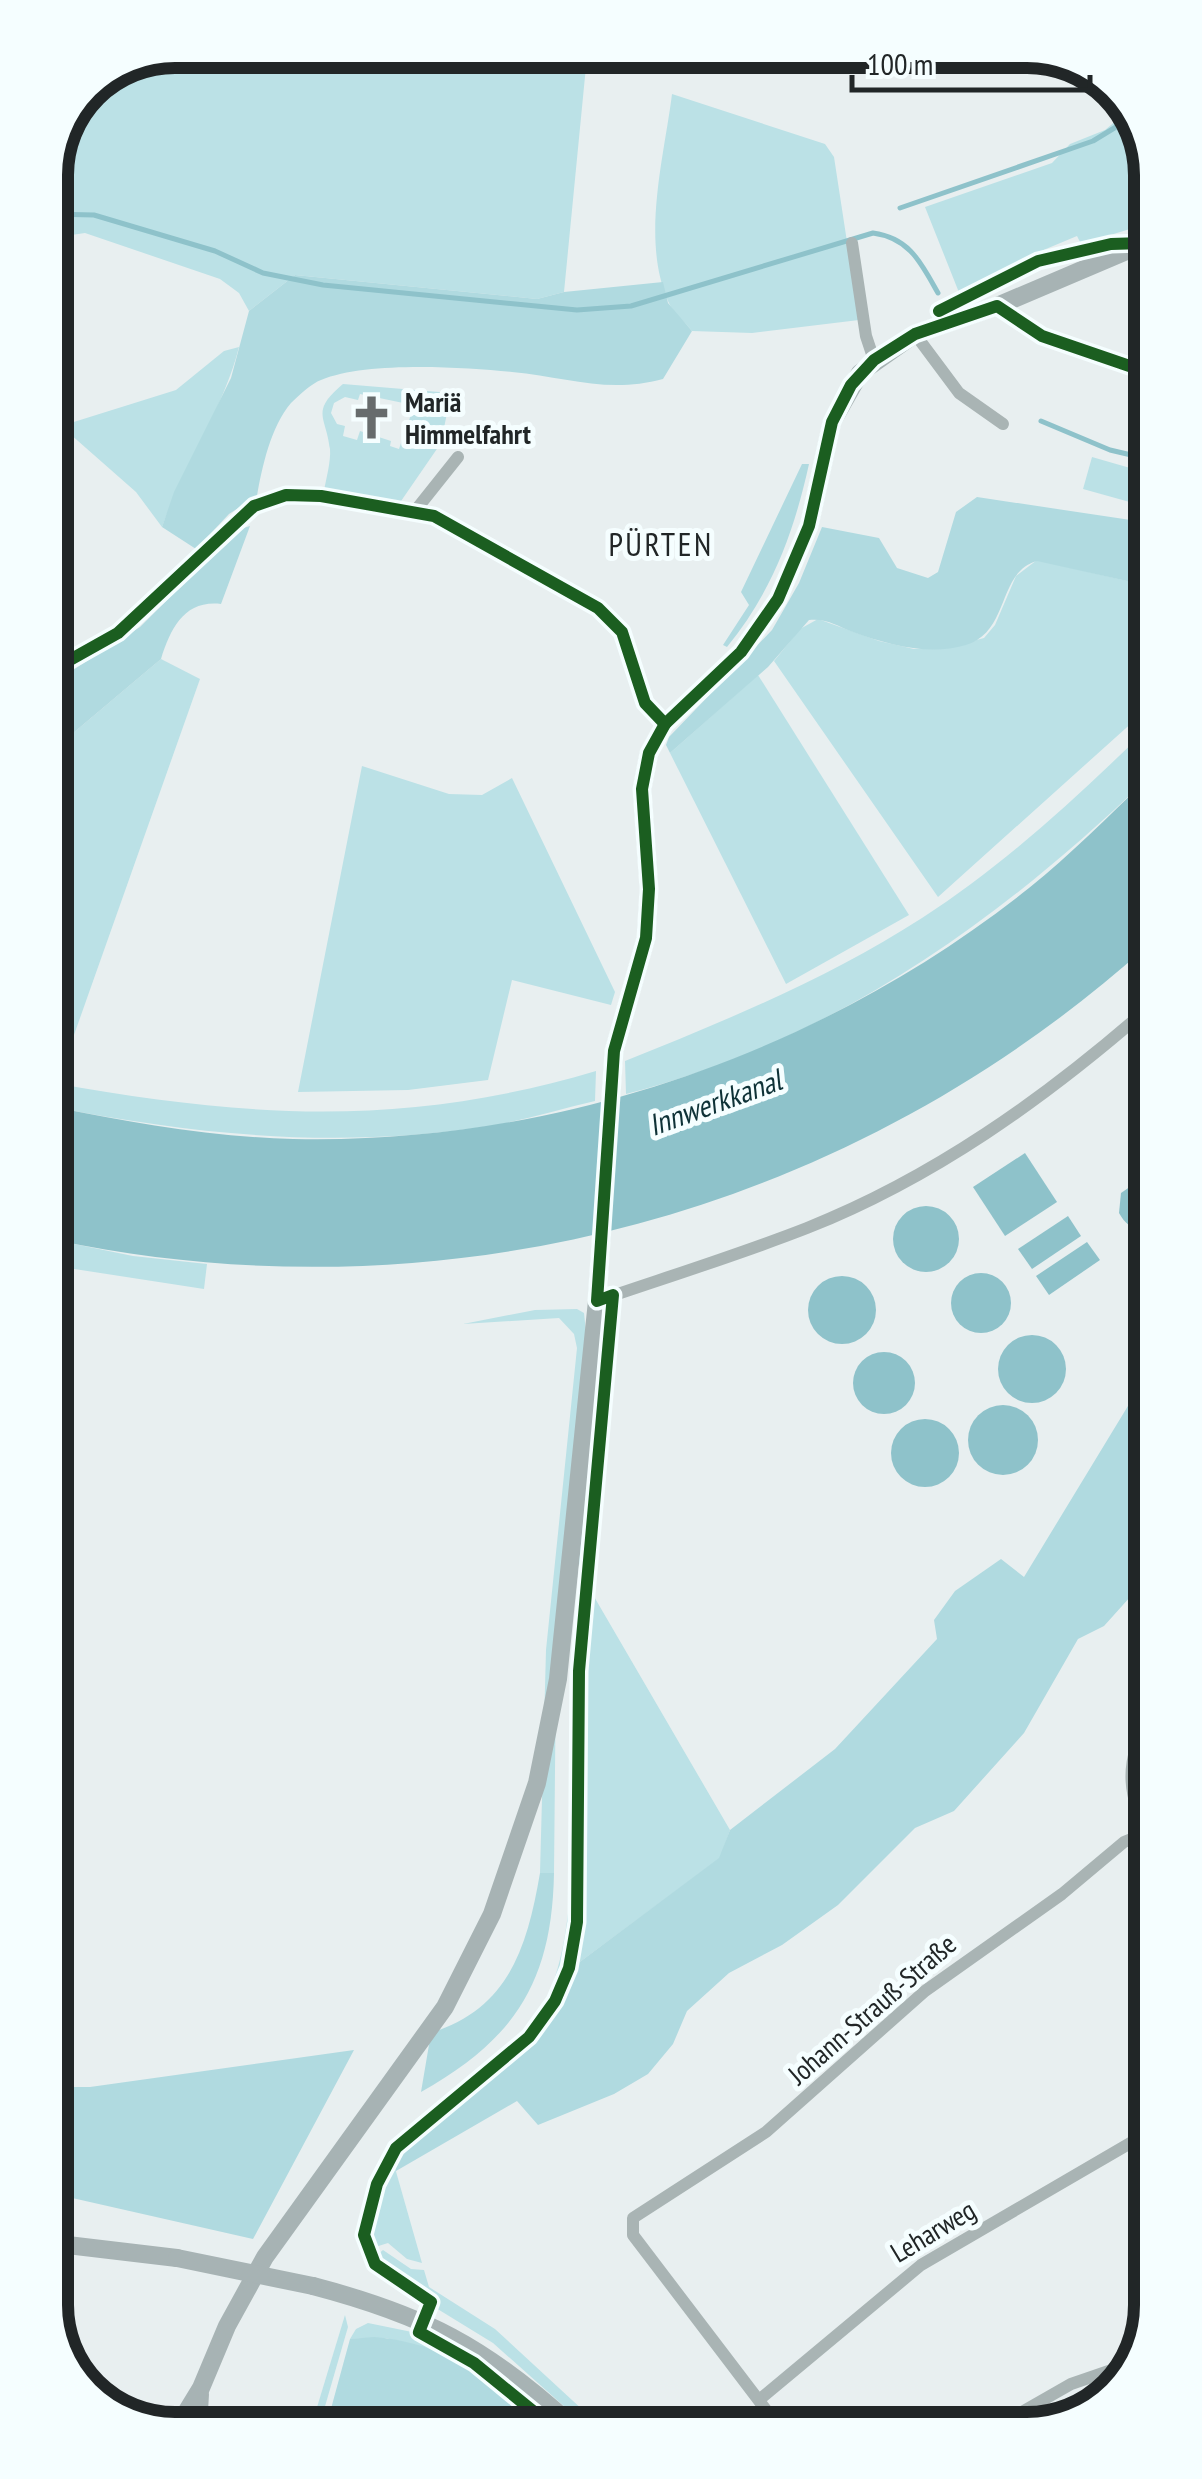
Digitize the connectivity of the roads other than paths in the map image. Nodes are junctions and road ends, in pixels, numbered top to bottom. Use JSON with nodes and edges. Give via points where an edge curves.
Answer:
{"nodes":[{"id":1,"x":852,"y":243,"type":"dead end"},
{"id":2,"x":1134,"y":248,"type":"edge"},
{"id":3,"x":997,"y":306,"type":"junction"},
{"id":4,"x":915,"y":334,"type":"junction"},
{"id":5,"x":874,"y":360,"type":"junction"},
{"id":6,"x":1134,"y":367,"type":"edge"},
{"id":7,"x":1003,"y":424,"type":"dead end"},
{"id":8,"x":458,"y":457,"type":"dead end"},
{"id":9,"x":416,"y":511,"type":"junction"},
{"id":10,"x":68,"y":661,"type":"edge"},
{"id":11,"x":665,"y":724,"type":"junction"},
{"id":12,"x":1134,"y":1020,"type":"edge"},
{"id":13,"x":605,"y":1298,"type":"junction"},
{"id":14,"x":1134,"y":1748,"type":"edge"},
{"id":15,"x":1134,"y":1786,"type":"edge"},
{"id":16,"x":1134,"y":1840,"type":"edge"},
{"id":17,"x":1133,"y":2144,"type":"edge"},
{"id":18,"x":68,"y":2245,"type":"edge"},
{"id":19,"x":1113,"y":2369,"type":"edge"},
{"id":20,"x":201,"y":2388,"type":"junction"},
{"id":21,"x":759,"y":2400,"type":"junction"},
{"id":22,"x":187,"y":2411,"type":"edge"},
{"id":23,"x":199,"y":2411,"type":"edge"},
{"id":24,"x":555,"y":2411,"type":"edge"},
{"id":25,"x":768,"y":2412,"type":"edge"},
{"id":26,"x":1022,"y":2412,"type":"edge"}],
"edges":[{"from":1,"to":5,"type":"street"},
{"from":2,"to":3,"type":"main road"},
{"from":3,"to":4,"type":"main road"},
{"from":3,"to":6,"type":"street","via":[[1042,336]]},
{"from":4,"to":5,"type":"main road"},
{"from":4,"to":7,"type":"street","via":[[960,393]]},
{"from":5,"to":11,"type":"main road","via":[[851,385],[832,422],[809,526],[778,600],[741,652]]},
{"from":8,"to":9,"type":"street"},
{"from":9,"to":10,"type":"street","via":[[298,494],[254,506],[118,633]]},
{"from":9,"to":11,"type":"street","via":[[466,532],[611,618],[622,632],[645,704]]},
{"from":11,"to":13,"type":"main road","via":[[649,752],[642,789],[650,889],[646,938],[614,1059],[598,1282]]},
{"from":12,"to":13,"type":"street","via":[[1023,1110],[896,1186],[808,1228]]},
{"from":13,"to":20,"type":"main road","via":[[558,1680],[513,1862],[445,2007],[265,2257]]},
{"from":14,"to":15,"type":"street"},
{"from":16,"to":21,"type":"street","name":"Johann-Strauß-Straße","via":[[925,1991],[766,2132],[631,2222],[633,2235]]},
{"from":17,"to":21,"type":"street","name":"Leharweg","via":[[910,2272]]},
{"from":18,"to":24,"type":"main road","bridge":true,"via":[[178,2258],[314,2286],[424,2320]]},
{"from":19,"to":26,"type":"street"},
{"from":20,"to":22,"type":"main road"},
{"from":20,"to":23,"type":"main road"},
{"from":21,"to":25,"type":"street"}]}
